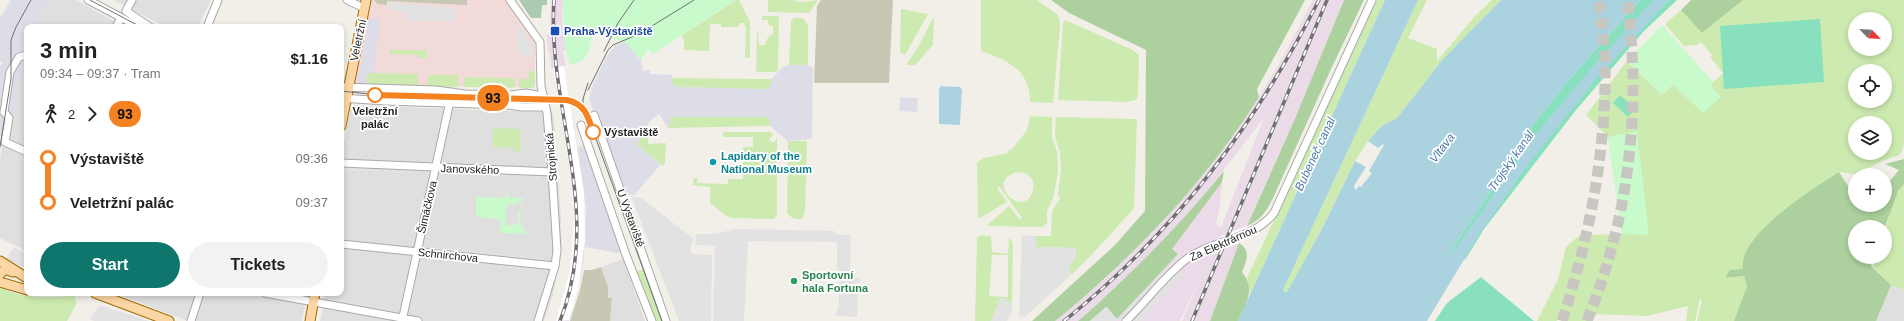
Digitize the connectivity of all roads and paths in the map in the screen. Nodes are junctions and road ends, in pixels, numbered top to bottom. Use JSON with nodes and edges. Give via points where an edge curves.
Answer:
{"nodes":[{"id":1,"x":88,"y":0,"type":"edge"},
{"id":2,"x":132,"y":0,"type":"edge"},
{"id":3,"x":218,"y":0,"type":"edge"},
{"id":4,"x":347,"y":0,"type":"edge"},
{"id":5,"x":510,"y":0,"type":"edge"},
{"id":6,"x":1372,"y":0,"type":"edge"},
{"id":7,"x":365,"y":4,"type":"edge"},
{"id":8,"x":121,"y":18,"type":"junction"},
{"id":9,"x":118,"y":24,"type":"edge"},
{"id":10,"x":133,"y":24,"type":"edge"},
{"id":11,"x":146,"y":24,"type":"edge"},
{"id":12,"x":208,"y":24,"type":"edge"},
{"id":13,"x":24,"y":55,"type":"edge"},
{"id":14,"x":344,"y":88,"type":"edge"},
{"id":15,"x":452,"y":92,"type":"junction"},
{"id":16,"x":542,"y":96,"type":"junction"},
{"id":17,"x":344,"y":99,"type":"edge"},
{"id":18,"x":450,"y":103,"type":"junction"},
{"id":19,"x":545,"y":107,"type":"junction"},
{"id":20,"x":2,"y":113,"type":"edge"},
{"id":21,"x":594,"y":115,"type":"dead end"},
{"id":22,"x":581,"y":125,"type":"dead end"},
{"id":23,"x":24,"y":151,"type":"edge"},
{"id":24,"x":344,"y":163,"type":"edge"},
{"id":25,"x":436,"y":167,"type":"junction"},
{"id":26,"x":552,"y":172,"type":"junction"},
{"id":27,"x":344,"y":244,"type":"edge"},
{"id":28,"x":417,"y":252,"type":"junction"},
{"id":29,"x":0,"y":261,"type":"edge"},
{"id":30,"x":555,"y":266,"type":"junction"},
{"id":31,"x":0,"y":274,"type":"edge"},
{"id":32,"x":18,"y":274,"type":"junction"},
{"id":33,"x":24,"y":277,"type":"edge"},
{"id":34,"x":0,"y":278,"type":"edge"},
{"id":35,"x":0,"y":282,"type":"edge"},
{"id":36,"x":15,"y":288,"type":"junction"},
{"id":37,"x":24,"y":290,"type":"edge"},
{"id":38,"x":103,"y":296,"type":"edge"},
{"id":39,"x":199,"y":296,"type":"edge"},
{"id":40,"x":295,"y":296,"type":"edge"},
{"id":41,"x":315,"y":298,"type":"edge"},
{"id":42,"x":402,"y":320,"type":"edge"},
{"id":43,"x":169,"y":321,"type":"edge"},
{"id":44,"x":192,"y":321,"type":"edge"},
{"id":45,"x":310,"y":321,"type":"edge"},
{"id":46,"x":418,"y":321,"type":"edge"},
{"id":47,"x":538,"y":321,"type":"edge"},
{"id":48,"x":652,"y":321,"type":"edge"},
{"id":49,"x":666,"y":321,"type":"edge"},
{"id":50,"x":1126,"y":321,"type":"edge"}],
"edges":[{"from":1,"to":8,"type":"street"},
{"from":2,"to":11,"type":"street","via":[[126,11]]},
{"from":3,"to":12,"type":"street"},
{"from":4,"to":7,"type":"street"},
{"from":5,"to":16,"type":"street","name":"Strojnická","via":[[539,40]]},
{"from":6,"to":50,"type":"street","name":"Za Elektrárnou","via":[[1274,213],[1255,230],[1189,257]]},
{"from":7,"to":14,"type":"main road","name":"Veletržní"},
{"from":8,"to":9,"type":"street"},
{"from":8,"to":10,"type":"street"},
{"from":13,"to":20,"type":"street","via":[[10,72]]},
{"from":14,"to":15,"type":"street"},
{"from":15,"to":16,"type":"street","via":[[511,95],[526,93]]},
{"from":15,"to":18,"type":"street","name":"Šimáčkova"},
{"from":16,"to":19,"type":"street","name":"Strojnická"},
{"from":17,"to":18,"type":"street"},
{"from":18,"to":19,"type":"street"},
{"from":18,"to":25,"type":"street","name":"Šimáčkova"},
{"from":19,"to":26,"type":"street","name":"Strojnická"},
{"from":20,"to":23,"type":"street","via":[[10,118],[5,142]]},
{"from":21,"to":49,"type":"street","name":"U Výstaviště"},
{"from":22,"to":48,"type":"street","name":"U Výstaviště"},
{"from":24,"to":25,"type":"street","name":"Janovského"},
{"from":25,"to":26,"type":"street","name":"Janovského"},
{"from":25,"to":28,"type":"street","name":"Šimáčkova"},
{"from":26,"to":30,"type":"street","name":"Strojnická","via":[[557,250]]},
{"from":27,"to":28,"type":"street","name":"Schnirchova"},
{"from":28,"to":30,"type":"street","name":"Schnirchova"},
{"from":28,"to":42,"type":"street","name":"Šimáčkova"},
{"from":29,"to":32,"type":"main road"},
{"from":30,"to":47,"type":"street","name":"Strojnická"},
{"from":31,"to":32,"type":"main road","via":[[5,269]]},
{"from":32,"to":33,"type":"main road"},
{"from":34,"to":36,"type":"main road"},
{"from":35,"to":36,"type":"main road"},
{"from":36,"to":37,"type":"main road"},
{"from":38,"to":43,"type":"main road"},
{"from":39,"to":44,"type":"street"},
{"from":40,"to":41,"type":"street"},
{"from":41,"to":42,"type":"street"},
{"from":41,"to":45,"type":"main road"},
{"from":42,"to":46,"type":"street"}]}
